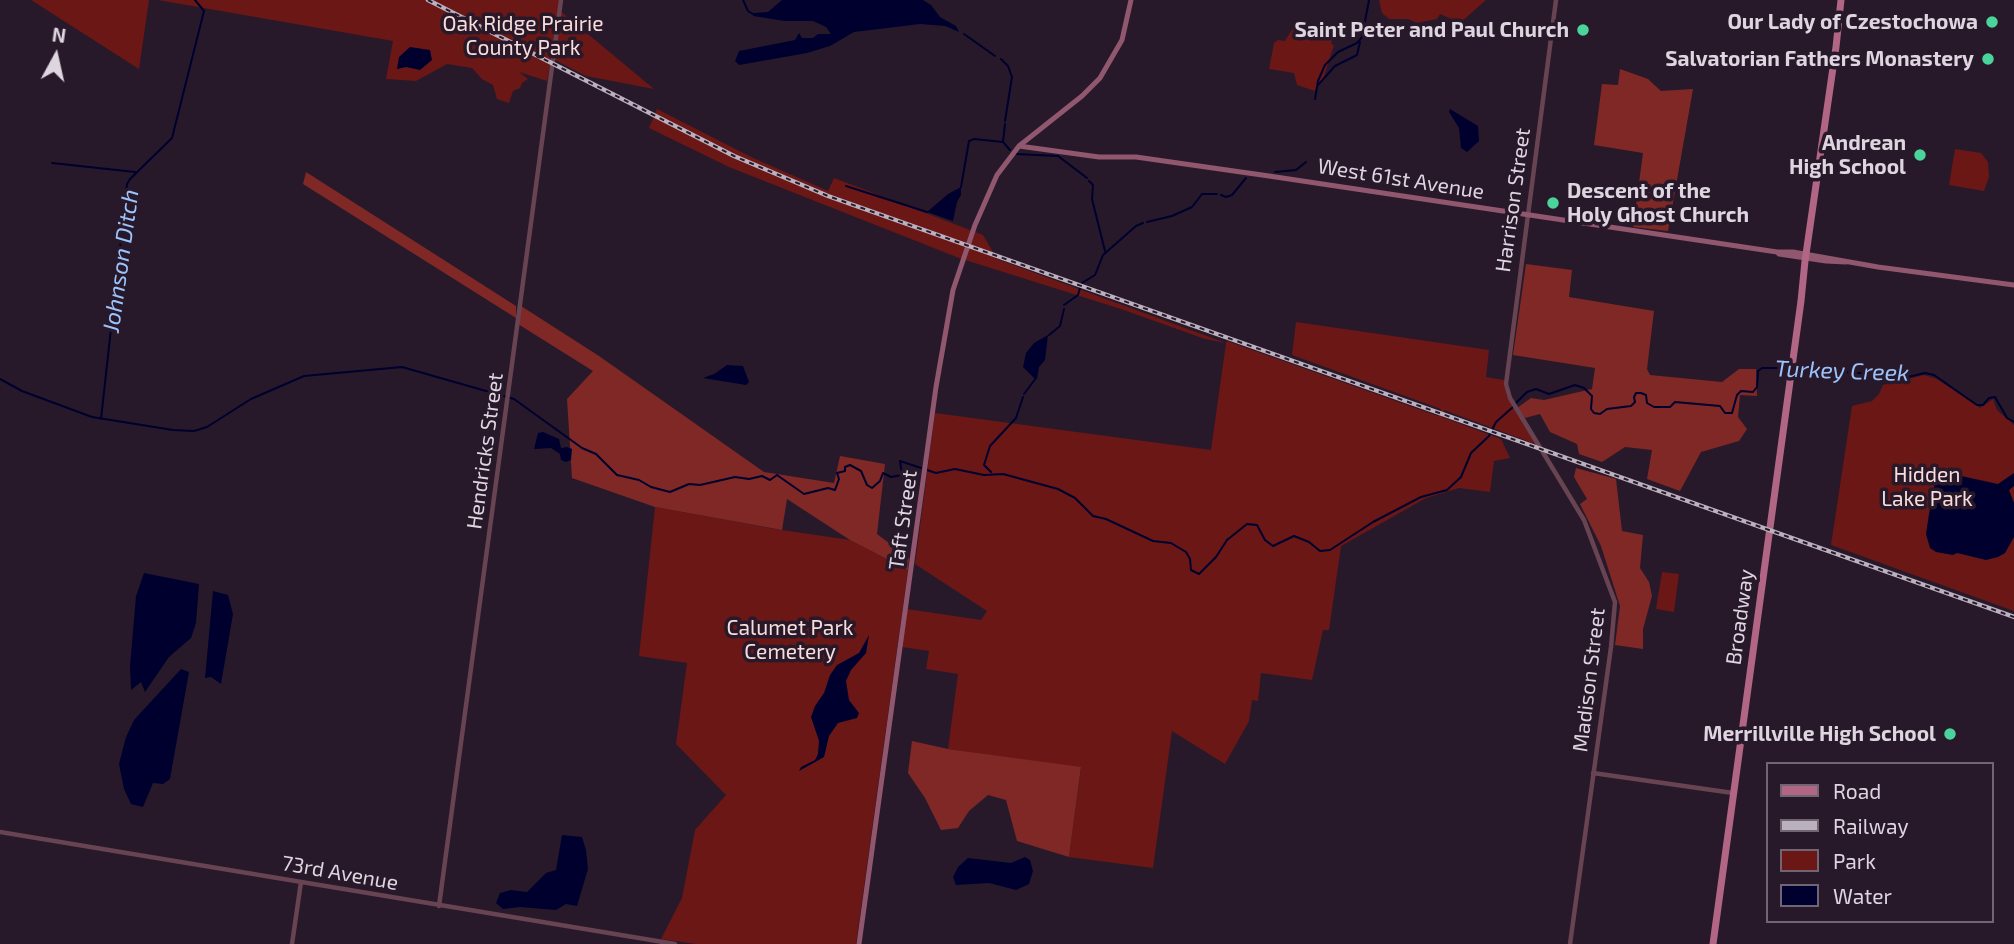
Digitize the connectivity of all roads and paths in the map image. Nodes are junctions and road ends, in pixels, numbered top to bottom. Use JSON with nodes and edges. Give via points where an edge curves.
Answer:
{"nodes":[{"id":1,"x":561,"y":0,"type":"edge"},
{"id":2,"x":1556,"y":0,"type":"edge"},
{"id":3,"x":1843,"y":0,"type":"edge"},
{"id":4,"x":1130,"y":2,"type":"edge"},
{"id":5,"x":1030,"y":136,"type":"junction"},
{"id":6,"x":1019,"y":146,"type":"junction"},
{"id":7,"x":1035,"y":148,"type":"junction"},
{"id":8,"x":1527,"y":215,"type":"junction"},
{"id":9,"x":1808,"y":256,"type":"junction"},
{"id":10,"x":2014,"y":285,"type":"edge"},
{"id":11,"x":1513,"y":402,"type":"joint"},
{"id":12,"x":1593,"y":773,"type":"junction"},
{"id":13,"x":1733,"y":793,"type":"junction"},
{"id":14,"x":0,"y":832,"type":"edge"},
{"id":15,"x":301,"y":882,"type":"junction"},
{"id":16,"x":439,"y":906,"type":"junction"},
{"id":17,"x":292,"y":944,"type":"edge"},
{"id":18,"x":675,"y":944,"type":"edge"},
{"id":19,"x":859,"y":944,"type":"edge"},
{"id":20,"x":1570,"y":944,"type":"edge"},
{"id":21,"x":1713,"y":944,"type":"edge"}],
"edges":[{"from":1,"to":16,"type":"street","name":"Hendricks Street"},
{"from":2,"to":8,"type":"street","name":"Harrison Street"},
{"from":3,"to":9,"type":"main road","name":"Broadway"},
{"from":4,"to":5,"type":"main road","name":"Taft Street","via":[[1122,40],[1100,78]]},
{"from":5,"to":6,"type":"main road","name":"Taft Street"},
{"from":5,"to":7,"type":"main road"},
{"from":6,"to":7,"type":"main road","name":"West 61st Avenue"},
{"from":6,"to":19,"type":"main road","name":"Taft Street","via":[[991,186],[953,290]]},
{"from":7,"to":8,"type":"main road","name":"West 61st Avenue","via":[[1149,159]]},
{"from":8,"to":9,"type":"main road","name":"West 61st Avenue"},
{"from":8,"to":11,"type":"street","name":"Harrison Street","via":[[1506,379]]},
{"from":9,"to":10,"type":"main road","name":"West 61st Avenue"},
{"from":9,"to":13,"type":"main road","name":"Broadway"},
{"from":11,"to":12,"type":"street","name":"Madison Street","via":[[1584,520],[1615,602]]},
{"from":12,"to":13,"type":"street"},
{"from":12,"to":20,"type":"street","name":"Madison Street"},
{"from":13,"to":21,"type":"main road","name":"Broadway"},
{"from":14,"to":15,"type":"street","name":"73rd Avenue"},
{"from":15,"to":16,"type":"street","name":"73rd Avenue"},
{"from":15,"to":17,"type":"street"},
{"from":16,"to":18,"type":"street","name":"73rd Avenue"}]}
